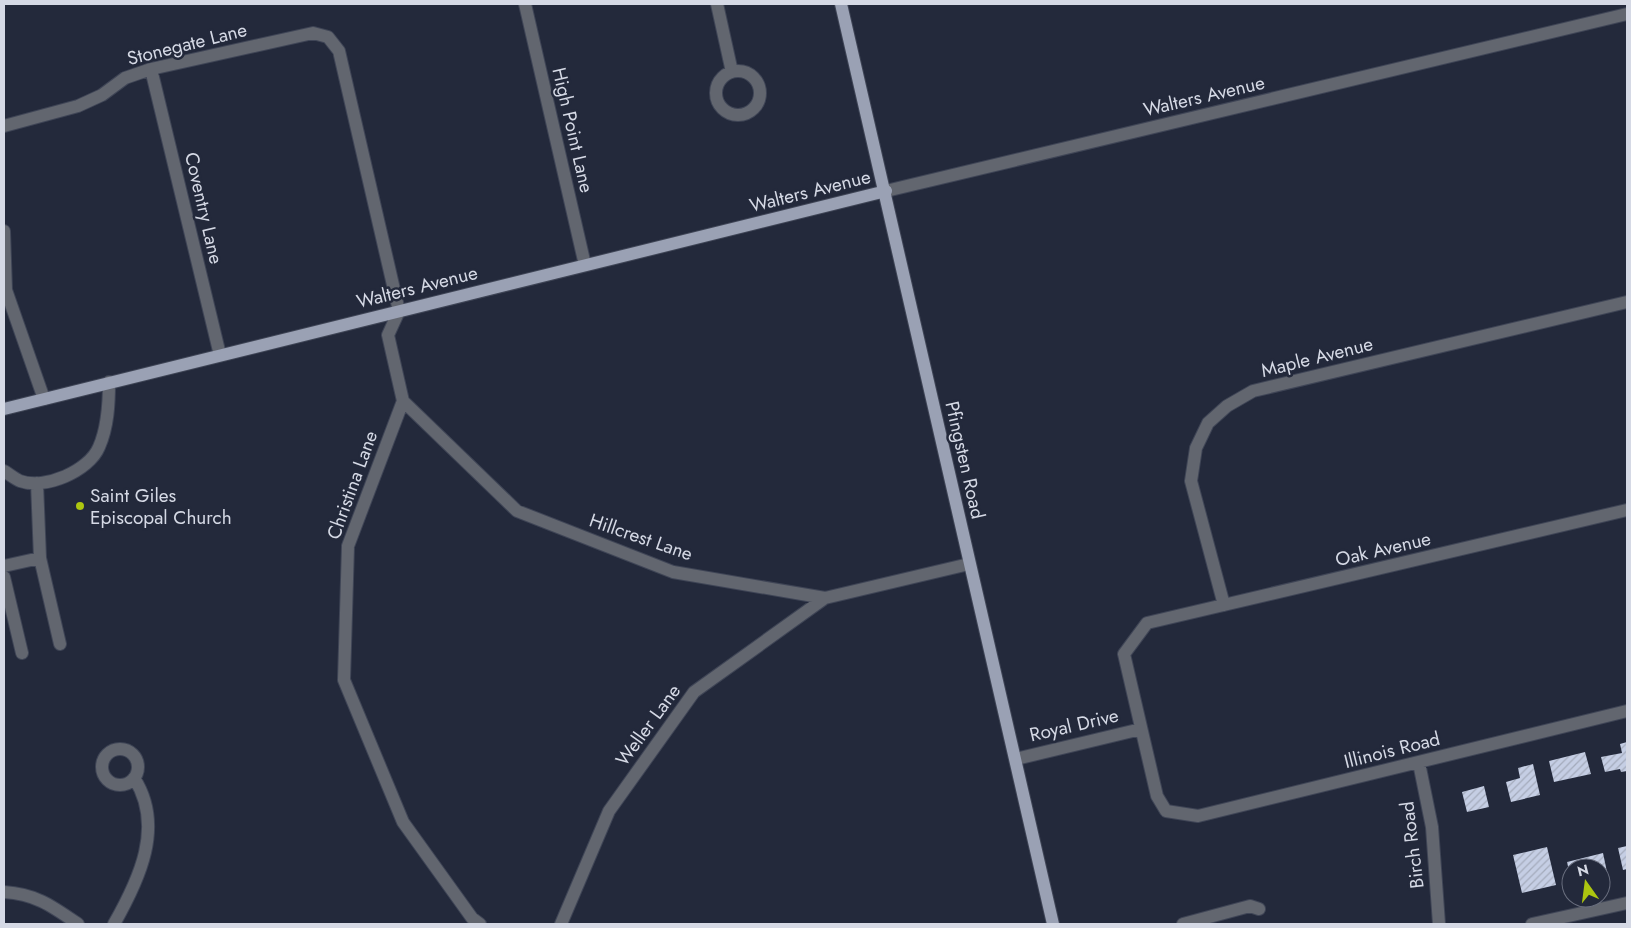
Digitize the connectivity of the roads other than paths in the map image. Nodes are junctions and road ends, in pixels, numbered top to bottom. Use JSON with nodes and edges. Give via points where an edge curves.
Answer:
{"nodes":[{"id":1,"x":525,"y":4,"type":"edge"},
{"id":2,"x":717,"y":4,"type":"edge"},
{"id":3,"x":841,"y":4,"type":"edge"},
{"id":4,"x":1627,"y":14,"type":"edge"},
{"id":5,"x":151,"y":69,"type":"junction"},
{"id":6,"x":732,"y":72,"type":"dead end"},
{"id":7,"x":4,"y":126,"type":"edge"},
{"id":8,"x":886,"y":191,"type":"junction"},
{"id":9,"x":4,"y":231,"type":"edge"},
{"id":10,"x":585,"y":265,"type":"junction"},
{"id":11,"x":5,"y":291,"type":"edge"},
{"id":12,"x":1627,"y":302,"type":"edge"},
{"id":13,"x":399,"y":311,"type":"junction"},
{"id":14,"x":220,"y":355,"type":"junction"},
{"id":15,"x":109,"y":382,"type":"junction"},
{"id":16,"x":44,"y":399,"type":"junction"},
{"id":17,"x":403,"y":401,"type":"junction"},
{"id":18,"x":4,"y":409,"type":"edge"},
{"id":19,"x":4,"y":471,"type":"edge"},
{"id":20,"x":37,"y":483,"type":"junction"},
{"id":21,"x":1627,"y":510,"type":"edge"},
{"id":22,"x":40,"y":558,"type":"junction"},
{"id":23,"x":969,"y":564,"type":"junction"},
{"id":24,"x":4,"y":566,"type":"edge"},
{"id":25,"x":4,"y":577,"type":"edge"},
{"id":26,"x":826,"y":598,"type":"junction"},
{"id":27,"x":1224,"y":605,"type":"junction"},
{"id":28,"x":1147,"y":623,"type":"joint"},
{"id":29,"x":60,"y":644,"type":"dead end"},
{"id":30,"x":22,"y":653,"type":"dead end"},
{"id":31,"x":1627,"y":712,"type":"edge"},
{"id":32,"x":1142,"y":728,"type":"junction"},
{"id":33,"x":1016,"y":759,"type":"junction"},
{"id":34,"x":1419,"y":763,"type":"junction"},
{"id":35,"x":134,"y":778,"type":"dead end"},
{"id":36,"x":1166,"y":811,"type":"joint"},
{"id":37,"x":4,"y":892,"type":"edge"},
{"id":38,"x":1627,"y":904,"type":"edge"},
{"id":39,"x":1260,"y":909,"type":"dead end"},
{"id":40,"x":78,"y":924,"type":"edge"},
{"id":41,"x":114,"y":924,"type":"edge"},
{"id":42,"x":480,"y":924,"type":"edge"},
{"id":43,"x":561,"y":924,"type":"edge"},
{"id":44,"x":1054,"y":924,"type":"edge"},
{"id":45,"x":1183,"y":924,"type":"edge"},
{"id":46,"x":1439,"y":924,"type":"edge"},
{"id":47,"x":1532,"y":924,"type":"edge"}],
"edges":[{"from":1,"to":10,"type":"street","name":"High Point Lane"},
{"from":2,"to":6,"type":"street"},
{"from":3,"to":8,"type":"main road","name":"Pfingsten Road"},
{"from":4,"to":8,"type":"street","name":"Walters Avenue"},
{"from":5,"to":7,"type":"street","name":"Stonegate Lane","via":[[125,78],[102,95],[78,106]]},
{"from":5,"to":13,"type":"street","name":"Stonegate Lane","via":[[313,33],[328,37],[339,51]]},
{"from":5,"to":14,"type":"street","name":"Coventry Lane"},
{"from":8,"to":10,"type":"main road","name":"Walters Avenue"},
{"from":8,"to":23,"type":"main road","name":"Pfingsten Road"},
{"from":9,"to":11,"type":"street"},
{"from":10,"to":13,"type":"main road","name":"Walters Avenue"},
{"from":11,"to":16,"type":"street"},
{"from":12,"to":27,"type":"street","name":"Maple Avenue","via":[[1253,392],[1227,406],[1208,423],[1196,448],[1191,482]]},
{"from":13,"to":14,"type":"main road","name":"Walters Avenue"},
{"from":13,"to":17,"type":"street","via":[[388,335]]},
{"from":14,"to":15,"type":"main road","name":"Walters Avenue"},
{"from":15,"to":16,"type":"main road","name":"Walters Avenue"},
{"from":15,"to":20,"type":"street","via":[[99,448],[69,475]]},
{"from":16,"to":18,"type":"main road","name":"Walters Avenue"},
{"from":17,"to":26,"type":"street","name":"Hillcrest Lane","via":[[517,511],[673,572]]},
{"from":17,"to":42,"type":"street","name":"Christina Lane","via":[[348,546],[344,680],[403,822],[472,918]]},
{"from":19,"to":20,"type":"street","via":[[21,482]]},
{"from":20,"to":22,"type":"street"},
{"from":21,"to":27,"type":"street","name":"Oak Avenue"},
{"from":22,"to":24,"type":"street"},
{"from":22,"to":29,"type":"street"},
{"from":23,"to":26,"type":"street","name":"Hillcrest Lane"},
{"from":23,"to":33,"type":"main road","name":"Pfingsten Road"},
{"from":25,"to":30,"type":"street"},
{"from":26,"to":43,"type":"street","name":"Weller Lane","via":[[694,692],[609,811]]},
{"from":27,"to":28,"type":"street","name":"Oak Avenue"},
{"from":28,"to":32,"type":"street","name":"Royal Drive","via":[[1124,654]]},
{"from":31,"to":34,"type":"street","name":"Illinois Road"},
{"from":32,"to":33,"type":"street","name":"Royal Drive"},
{"from":32,"to":36,"type":"street","name":"Royal Drive","via":[[1157,796]]},
{"from":33,"to":44,"type":"main road","name":"Pfingsten Road"},
{"from":34,"to":36,"type":"street","name":"Illinois Road","via":[[1198,816]]},
{"from":34,"to":46,"type":"street","name":"Birch Road","via":[[1432,826]]},
{"from":35,"to":41,"type":"street","via":[[144,793],[148,818],[145,855],[133,891]]},
{"from":37,"to":40,"type":"street","via":[[24,893],[45,902]]},
{"from":38,"to":47,"type":"street"},
{"from":39,"to":45,"type":"street","via":[[1250,906]]}]}
